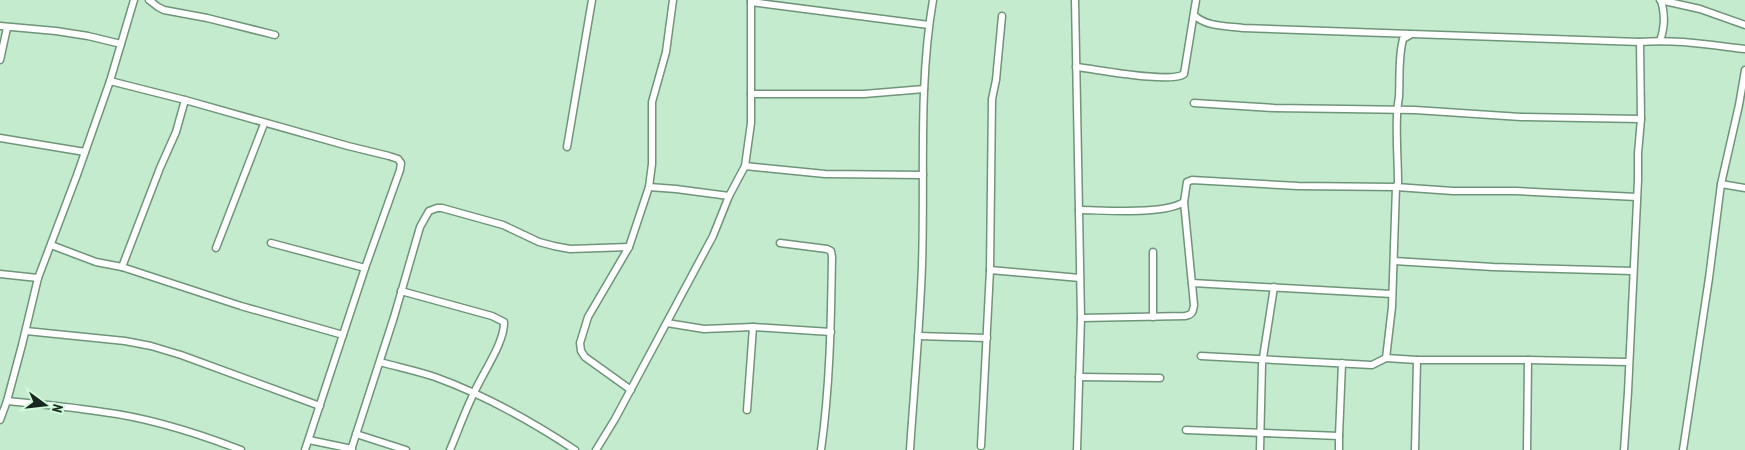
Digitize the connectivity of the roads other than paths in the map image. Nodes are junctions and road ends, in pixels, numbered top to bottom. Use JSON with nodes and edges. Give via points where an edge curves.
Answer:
{"nodes":[{"id":1,"x":134,"y":0,"type":"edge"},
{"id":2,"x":149,"y":0,"type":"edge"},
{"id":3,"x":592,"y":0,"type":"edge"},
{"id":4,"x":673,"y":0,"type":"edge"},
{"id":5,"x":933,"y":0,"type":"edge"},
{"id":6,"x":1075,"y":0,"type":"edge"},
{"id":7,"x":1196,"y":0,"type":"edge"},
{"id":8,"x":1660,"y":0,"type":"edge"},
{"id":9,"x":751,"y":1,"type":"edge"},
{"id":10,"x":1194,"y":15,"type":"junction"},
{"id":11,"x":1002,"y":16,"type":"dead end"},
{"id":12,"x":928,"y":25,"type":"junction"},
{"id":13,"x":1745,"y":25,"type":"edge"},
{"id":14,"x":4,"y":27,"type":"edge"},
{"id":15,"x":1413,"y":34,"type":"junction"},
{"id":16,"x":275,"y":35,"type":"dead end"},
{"id":17,"x":1660,"y":40,"type":"junction"},
{"id":18,"x":1640,"y":42,"type":"junction"},
{"id":19,"x":121,"y":44,"type":"junction"},
{"id":20,"x":1745,"y":50,"type":"edge"},
{"id":21,"x":0,"y":60,"type":"edge"},
{"id":22,"x":1076,"y":67,"type":"junction"},
{"id":23,"x":1745,"y":70,"type":"edge"},
{"id":24,"x":110,"y":80,"type":"junction"},
{"id":25,"x":924,"y":89,"type":"junction"},
{"id":26,"x":751,"y":94,"type":"junction"},
{"id":27,"x":185,"y":100,"type":"junction"},
{"id":28,"x":1194,"y":103,"type":"dead end"},
{"id":29,"x":1742,"y":106,"type":"edge"},
{"id":30,"x":1397,"y":110,"type":"junction"},
{"id":31,"x":1641,"y":119,"type":"junction"},
{"id":32,"x":264,"y":124,"type":"junction"},
{"id":33,"x":0,"y":138,"type":"edge"},
{"id":34,"x":567,"y":147,"type":"dead end"},
{"id":35,"x":85,"y":152,"type":"junction"},
{"id":36,"x":745,"y":166,"type":"junction"},
{"id":37,"x":923,"y":175,"type":"junction"},
{"id":38,"x":1721,"y":184,"type":"junction"},
{"id":39,"x":648,"y":187,"type":"junction"},
{"id":40,"x":1396,"y":187,"type":"junction"},
{"id":41,"x":1745,"y":188,"type":"edge"},
{"id":42,"x":729,"y":196,"type":"junction"},
{"id":43,"x":1637,"y":197,"type":"junction"},
{"id":44,"x":1184,"y":202,"type":"junction"},
{"id":45,"x":1079,"y":210,"type":"junction"},
{"id":46,"x":271,"y":243,"type":"dead end"},
{"id":47,"x":780,"y":243,"type":"dead end"},
{"id":48,"x":51,"y":245,"type":"junction"},
{"id":49,"x":629,"y":247,"type":"junction"},
{"id":50,"x":216,"y":248,"type":"dead end"},
{"id":51,"x":1153,"y":252,"type":"dead end"},
{"id":52,"x":1394,"y":261,"type":"junction"},
{"id":53,"x":122,"y":267,"type":"junction"},
{"id":54,"x":365,"y":268,"type":"junction"},
{"id":55,"x":990,"y":270,"type":"junction"},
{"id":56,"x":1633,"y":270,"type":"junction"},
{"id":57,"x":0,"y":274,"type":"edge"},
{"id":58,"x":38,"y":278,"type":"junction"},
{"id":59,"x":1080,"y":278,"type":"junction"},
{"id":60,"x":1192,"y":283,"type":"junction"},
{"id":61,"x":1274,"y":287,"type":"junction"},
{"id":62,"x":401,"y":291,"type":"junction"},
{"id":63,"x":1392,"y":294,"type":"junction"},
{"id":64,"x":1153,"y":317,"type":"junction"},
{"id":65,"x":1081,"y":318,"type":"junction"},
{"id":66,"x":667,"y":322,"type":"junction"},
{"id":67,"x":753,"y":327,"type":"junction"},
{"id":68,"x":26,"y":331,"type":"junction"},
{"id":69,"x":831,"y":332,"type":"junction"},
{"id":70,"x":343,"y":334,"type":"junction"},
{"id":71,"x":918,"y":336,"type":"junction"},
{"id":72,"x":987,"y":338,"type":"junction"},
{"id":73,"x":1201,"y":356,"type":"dead end"},
{"id":74,"x":1263,"y":358,"type":"junction"},
{"id":75,"x":1386,"y":358,"type":"junction"},
{"id":76,"x":1417,"y":360,"type":"junction"},
{"id":77,"x":1528,"y":360,"type":"junction"},
{"id":78,"x":380,"y":362,"type":"junction"},
{"id":79,"x":1628,"y":362,"type":"junction"},
{"id":80,"x":1342,"y":363,"type":"junction"},
{"id":81,"x":1079,"y":377,"type":"junction"},
{"id":82,"x":1160,"y":378,"type":"dead end"},
{"id":83,"x":631,"y":390,"type":"junction"},
{"id":84,"x":474,"y":392,"type":"junction"},
{"id":85,"x":7,"y":401,"type":"junction"},
{"id":86,"x":320,"y":406,"type":"junction"},
{"id":87,"x":747,"y":410,"type":"dead end"},
{"id":88,"x":0,"y":420,"type":"edge"},
{"id":89,"x":1186,"y":430,"type":"dead end"},
{"id":90,"x":1261,"y":432,"type":"junction"},
{"id":91,"x":356,"y":434,"type":"junction"},
{"id":92,"x":1339,"y":436,"type":"junction"},
{"id":93,"x":309,"y":440,"type":"junction"},
{"id":94,"x":981,"y":446,"type":"dead end"},
{"id":95,"x":352,"y":449,"type":"edge"},
{"id":96,"x":240,"y":450,"type":"edge"},
{"id":97,"x":305,"y":450,"type":"edge"},
{"id":98,"x":406,"y":450,"type":"edge"},
{"id":99,"x":450,"y":450,"type":"edge"},
{"id":100,"x":575,"y":450,"type":"edge"},
{"id":101,"x":596,"y":450,"type":"edge"},
{"id":102,"x":821,"y":450,"type":"edge"},
{"id":103,"x":910,"y":450,"type":"edge"},
{"id":104,"x":1077,"y":450,"type":"edge"},
{"id":105,"x":1260,"y":450,"type":"edge"},
{"id":106,"x":1339,"y":450,"type":"edge"},
{"id":107,"x":1415,"y":450,"type":"edge"},
{"id":108,"x":1527,"y":450,"type":"edge"},
{"id":109,"x":1624,"y":450,"type":"edge"},
{"id":110,"x":1683,"y":450,"type":"edge"}],
"edges":[{"from":1,"to":19,"type":"street"},
{"from":2,"to":16,"type":"street","via":[[164,10]]},
{"from":3,"to":34,"type":"street"},
{"from":4,"to":39,"type":"street","via":[[666,52],[652,102],[652,164]]},
{"from":5,"to":12,"type":"street"},
{"from":6,"to":22,"type":"street"},
{"from":7,"to":10,"type":"street"},
{"from":8,"to":13,"type":"street","via":[[1700,9]]},
{"from":8,"to":17,"type":"street","via":[[1665,14]]},
{"from":9,"to":12,"type":"street"},
{"from":9,"to":26,"type":"street"},
{"from":10,"to":15,"type":"street","via":[[1206,22],[1243,28]]},
{"from":10,"to":22,"type":"street","via":[[1184,74],[1180,77],[1159,78]]},
{"from":11,"to":55,"type":"street","via":[[992,100]]},
{"from":12,"to":25,"type":"street"},
{"from":14,"to":19,"type":"street","via":[[72,34]]},
{"from":14,"to":21,"type":"street"},
{"from":15,"to":18,"type":"street"},
{"from":15,"to":30,"type":"street","via":[[1403,39],[1400,48]]},
{"from":17,"to":18,"type":"street"},
{"from":17,"to":20,"type":"street"},
{"from":18,"to":31,"type":"street"},
{"from":19,"to":24,"type":"street"},
{"from":22,"to":45,"type":"street"},
{"from":23,"to":29,"type":"street"},
{"from":24,"to":27,"type":"street"},
{"from":24,"to":35,"type":"street"},
{"from":25,"to":26,"type":"street","via":[[864,94]]},
{"from":25,"to":37,"type":"street"},
{"from":26,"to":36,"type":"street"},
{"from":27,"to":32,"type":"street"},
{"from":27,"to":53,"type":"street","via":[[176,132]]},
{"from":28,"to":30,"type":"street"},
{"from":29,"to":38,"type":"street"},
{"from":30,"to":31,"type":"street"},
{"from":30,"to":40,"type":"street","via":[[1399,153]]},
{"from":31,"to":43,"type":"street"},
{"from":32,"to":50,"type":"street"},
{"from":32,"to":54,"type":"street","via":[[389,156],[401,163]]},
{"from":33,"to":35,"type":"street"},
{"from":35,"to":48,"type":"street"},
{"from":36,"to":37,"type":"street","via":[[825,174]]},
{"from":36,"to":42,"type":"street"},
{"from":37,"to":71,"type":"street"},
{"from":38,"to":41,"type":"street"},
{"from":38,"to":110,"type":"street"},
{"from":39,"to":42,"type":"street"},
{"from":39,"to":49,"type":"street"},
{"from":40,"to":43,"type":"street"},
{"from":40,"to":44,"type":"street","via":[[1192,180],[1187,182]]},
{"from":40,"to":52,"type":"street"},
{"from":42,"to":66,"type":"street","via":[[713,236]]},
{"from":43,"to":56,"type":"street"},
{"from":44,"to":45,"type":"street","via":[[1178,206],[1142,210]]},
{"from":44,"to":60,"type":"street"},
{"from":45,"to":59,"type":"street"},
{"from":46,"to":54,"type":"street"},
{"from":47,"to":69,"type":"street","via":[[831,252]]},
{"from":48,"to":53,"type":"street","via":[[96,262]]},
{"from":48,"to":58,"type":"street"},
{"from":49,"to":62,"type":"street","via":[[570,249],[554,246],[503,225],[437,208],[428,213],[420,227]]},
{"from":49,"to":83,"type":"street","via":[[588,317],[580,343],[585,357]]},
{"from":51,"to":64,"type":"street"},
{"from":52,"to":56,"type":"street"},
{"from":52,"to":63,"type":"street"},
{"from":53,"to":70,"type":"street","via":[[240,306]]},
{"from":54,"to":70,"type":"street"},
{"from":55,"to":59,"type":"street"},
{"from":55,"to":72,"type":"street"},
{"from":56,"to":79,"type":"street"},
{"from":57,"to":58,"type":"street"},
{"from":58,"to":68,"type":"street"},
{"from":59,"to":65,"type":"street"},
{"from":60,"to":61,"type":"street"},
{"from":60,"to":64,"type":"street","via":[[1194,305],[1190,315]]},
{"from":61,"to":63,"type":"street"},
{"from":61,"to":74,"type":"street"},
{"from":62,"to":78,"type":"street"},
{"from":62,"to":84,"type":"street","via":[[504,322],[504,329]]},
{"from":63,"to":75,"type":"street"},
{"from":64,"to":65,"type":"street"},
{"from":65,"to":81,"type":"street"},
{"from":66,"to":67,"type":"street","via":[[704,329]]},
{"from":66,"to":83,"type":"street"},
{"from":67,"to":69,"type":"street"},
{"from":67,"to":87,"type":"street"},
{"from":68,"to":85,"type":"street"},
{"from":68,"to":86,"type":"street","via":[[151,346]]},
{"from":69,"to":102,"type":"street"},
{"from":70,"to":86,"type":"street"},
{"from":71,"to":72,"type":"street"},
{"from":71,"to":103,"type":"street"},
{"from":72,"to":94,"type":"street"},
{"from":73,"to":74,"type":"street"},
{"from":74,"to":80,"type":"street"},
{"from":74,"to":90,"type":"street"},
{"from":75,"to":76,"type":"street"},
{"from":75,"to":80,"type":"street","via":[[1372,365]]},
{"from":76,"to":77,"type":"street"},
{"from":76,"to":107,"type":"street"},
{"from":77,"to":79,"type":"street"},
{"from":77,"to":108,"type":"street"},
{"from":78,"to":84,"type":"street","via":[[433,376]]},
{"from":78,"to":91,"type":"street"},
{"from":79,"to":109,"type":"street"},
{"from":80,"to":92,"type":"street"},
{"from":81,"to":82,"type":"street"},
{"from":81,"to":104,"type":"street"},
{"from":83,"to":101,"type":"street"},
{"from":84,"to":99,"type":"street"},
{"from":84,"to":100,"type":"street"},
{"from":85,"to":88,"type":"street"},
{"from":85,"to":96,"type":"street","via":[[104,412],[153,422]]},
{"from":86,"to":93,"type":"street"},
{"from":89,"to":90,"type":"street"},
{"from":90,"to":92,"type":"street"},
{"from":90,"to":105,"type":"street"},
{"from":91,"to":95,"type":"street"},
{"from":91,"to":98,"type":"street"},
{"from":92,"to":106,"type":"street"},
{"from":93,"to":95,"type":"street"},
{"from":93,"to":97,"type":"street"}]}
